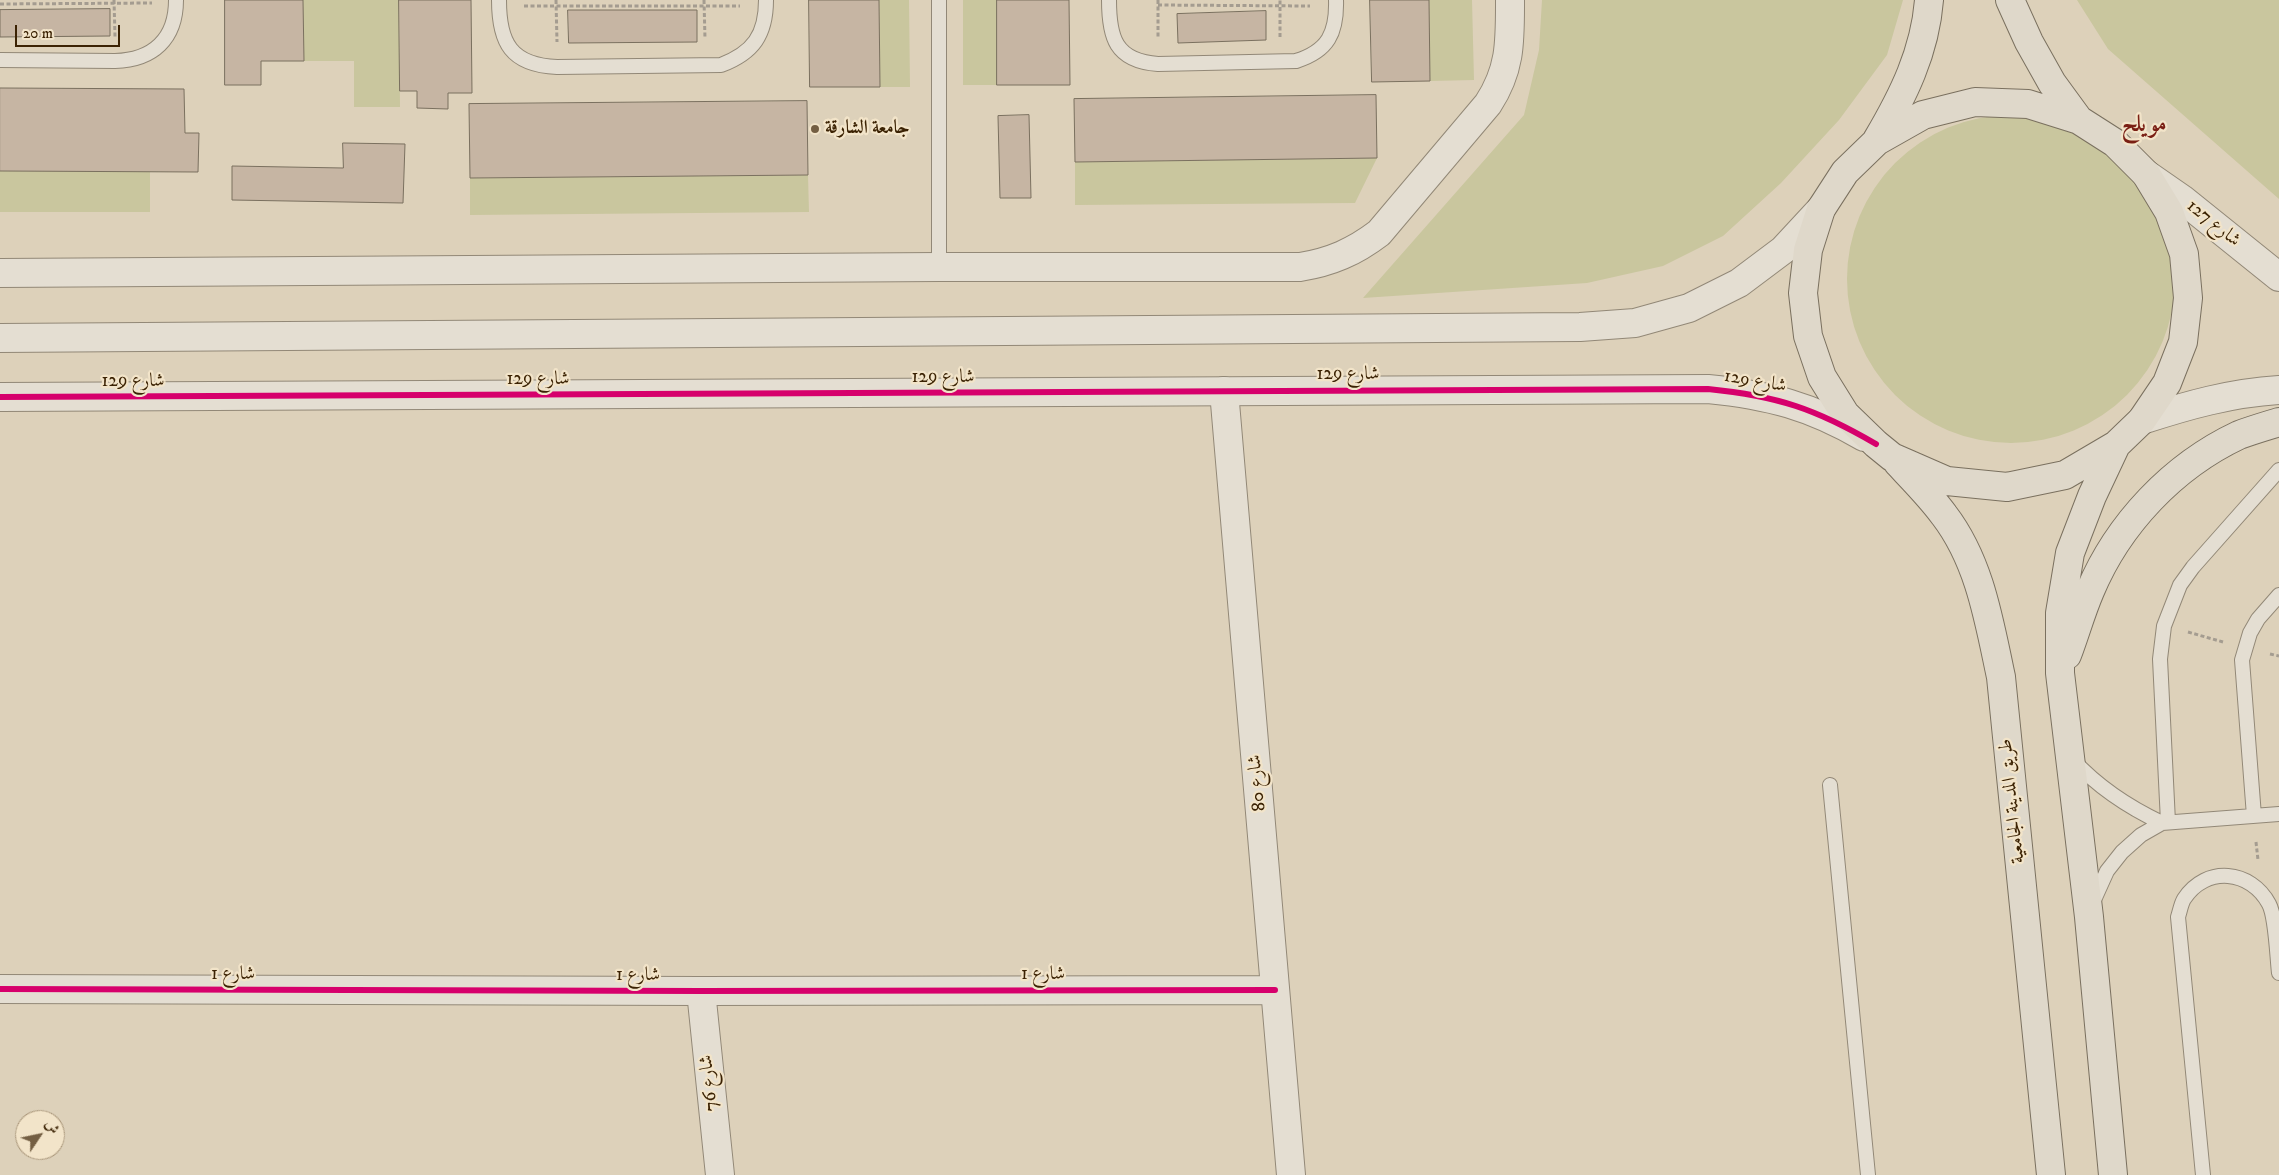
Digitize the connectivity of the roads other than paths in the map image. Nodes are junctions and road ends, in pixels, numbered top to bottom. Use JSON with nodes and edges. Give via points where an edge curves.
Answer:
{"nodes":[{"id":1,"x":939,"y":0,"type":"edge"},
{"id":2,"x":1109,"y":0,"type":"edge"},
{"id":3,"x":1510,"y":0,"type":"edge"},
{"id":4,"x":1929,"y":0,"type":"edge"},
{"id":5,"x":2010,"y":0,"type":"edge"},
{"id":6,"x":176,"y":1,"type":"edge"},
{"id":7,"x":499,"y":3,"type":"edge"},
{"id":8,"x":766,"y":3,"type":"edge"},
{"id":9,"x":1336,"y":3,"type":"edge"},
{"id":10,"x":0,"y":60,"type":"edge"},
{"id":11,"x":2079,"y":120,"type":"junction"},
{"id":12,"x":1877,"y":141,"type":"junction"},
{"id":13,"x":2146,"y":174,"type":"junction"},
{"id":14,"x":1821,"y":209,"type":"junction"},
{"id":15,"x":939,"y":267,"type":"junction"},
{"id":16,"x":0,"y":273,"type":"edge"},
{"id":17,"x":2279,"y":277,"type":"edge"},
{"id":18,"x":0,"y":338,"type":"edge"},
{"id":19,"x":2279,"y":390,"type":"edge"},
{"id":20,"x":1224,"y":391,"type":"junction"},
{"id":21,"x":0,"y":398,"type":"edge"},
{"id":22,"x":2142,"y":420,"type":"junction"},
{"id":23,"x":2279,"y":422,"type":"edge"},
{"id":24,"x":2116,"y":445,"type":"junction"},
{"id":25,"x":1884,"y":450,"type":"junction"},
{"id":26,"x":2279,"y":470,"type":"edge"},
{"id":27,"x":2279,"y":595,"type":"edge"},
{"id":28,"x":2060,"y":673,"type":"junction"},
{"id":29,"x":2068,"y":755,"type":"junction"},
{"id":30,"x":1830,"y":785,"type":"dead end"},
{"id":31,"x":2279,"y":814,"type":"edge"},
{"id":32,"x":2254,"y":816,"type":"junction"},
{"id":33,"x":2165,"y":822,"type":"junction"},
{"id":34,"x":2089,"y":917,"type":"junction"},
{"id":35,"x":2279,"y":973,"type":"edge"},
{"id":36,"x":0,"y":989,"type":"edge"},
{"id":37,"x":1275,"y":990,"type":"junction"},
{"id":38,"x":701,"y":991,"type":"junction"},
{"id":39,"x":720,"y":1175,"type":"edge"},
{"id":40,"x":1292,"y":1175,"type":"edge"},
{"id":41,"x":1868,"y":1175,"type":"edge"},
{"id":42,"x":2051,"y":1175,"type":"edge"},
{"id":43,"x":2113,"y":1175,"type":"edge"},
{"id":44,"x":2203,"y":1175,"type":"edge"}],
"edges":[{"from":1,"to":15,"type":"lane"},
{"from":2,"to":9,"type":"lane","via":[[1109,26],[1113,39],[1132,58],[1158,64],[1303,59],[1322,48],[1331,35],[1336,21]]},
{"from":3,"to":15,"type":"street","via":[[1509,55],[1498,89],[1379,233],[1342,257],[1300,267]]},
{"from":4,"to":12,"type":"main road","via":[[1918,60],[1900,102]]},
{"from":5,"to":11,"type":"main road","via":[[2052,83]]},
{"from":6,"to":10,"type":"lane","via":[[176,16],[171,29],[154,50],[129,60]]},
{"from":7,"to":8,"type":"lane","via":[[499,22],[512,51],[526,61],[557,67],[706,66],[729,62],[749,50],[758,37],[765,22]]},
{"from":11,"to":12,"type":"main road","via":[[2028,104],[1975,102],[1923,115]]},
{"from":11,"to":13,"type":"main road","via":[[2115,143]]},
{"from":12,"to":14,"type":"main road","name":"طريق المدينة الجامعية","via":[[1845,172]]},
{"from":13,"to":17,"type":"street","name":"شارع 127"},
{"from":13,"to":22,"type":"main road","via":[[2169,212],[2181,245],[2188,298],[2183,342],[2167,383]]},
{"from":14,"to":18,"type":"street","via":[[1783,250],[1739,283],[1689,308],[1635,323],[1580,327]]},
{"from":14,"to":25,"type":"main road","name":"طريق المدينة الجامعية","via":[[1808,250],[1803,293],[1808,336],[1822,377],[1845,414]]},
{"from":15,"to":16,"type":"street"},
{"from":19,"to":22,"type":"street","via":[[2200,402]]},
{"from":20,"to":21,"type":"street","name":"شارع 129"},
{"from":20,"to":25,"type":"street","name":"شارع 129","via":[[1708,389],[1752,393],[1796,404],[1837,421]]},
{"from":20,"to":37,"type":"street","name":"شارع 80"},
{"from":22,"to":24,"type":"main road"},
{"from":23,"to":28,"type":"main road","via":[[2240,435],[2192,462],[2150,498],[2117,541],[2091,590]]},
{"from":24,"to":25,"type":"main road","via":[[2065,474],[2007,487],[1947,481]]},
{"from":24,"to":28,"type":"main road","via":[[2070,553],[2060,612]]},
{"from":25,"to":42,"type":"main road","name":"طريق المدينة الجامعية","via":[[1945,515],[1967,552],[1985,600],[2001,677]]},
{"from":26,"to":33,"type":"lane","via":[[2193,567],[2180,586],[2164,626],[2160,659]]},
{"from":27,"to":32,"type":"lane","via":[[2250,633],[2242,660]]},
{"from":28,"to":29,"type":"main road"},
{"from":29,"to":33,"type":"lane","via":[[2110,794],[2135,810]]},
{"from":29,"to":34,"type":"main road"},
{"from":30,"to":41,"type":"lane"},
{"from":31,"to":32,"type":"lane"},
{"from":32,"to":33,"type":"lane"},
{"from":33,"to":34,"type":"lane","via":[[2141,835],[2122,852],[2107,871]]},
{"from":34,"to":43,"type":"main road"},
{"from":35,"to":44,"type":"lane","via":[[2271,906],[2261,891],[2246,880],[2229,876],[2211,877],[2195,886],[2184,900],[2178,917]]},
{"from":36,"to":38,"type":"street","name":"شارع 1"},
{"from":37,"to":38,"type":"street","name":"شارع 1"},
{"from":37,"to":40,"type":"street","name":"شارع 80"},
{"from":38,"to":39,"type":"street","name":"شارع 76"}]}
